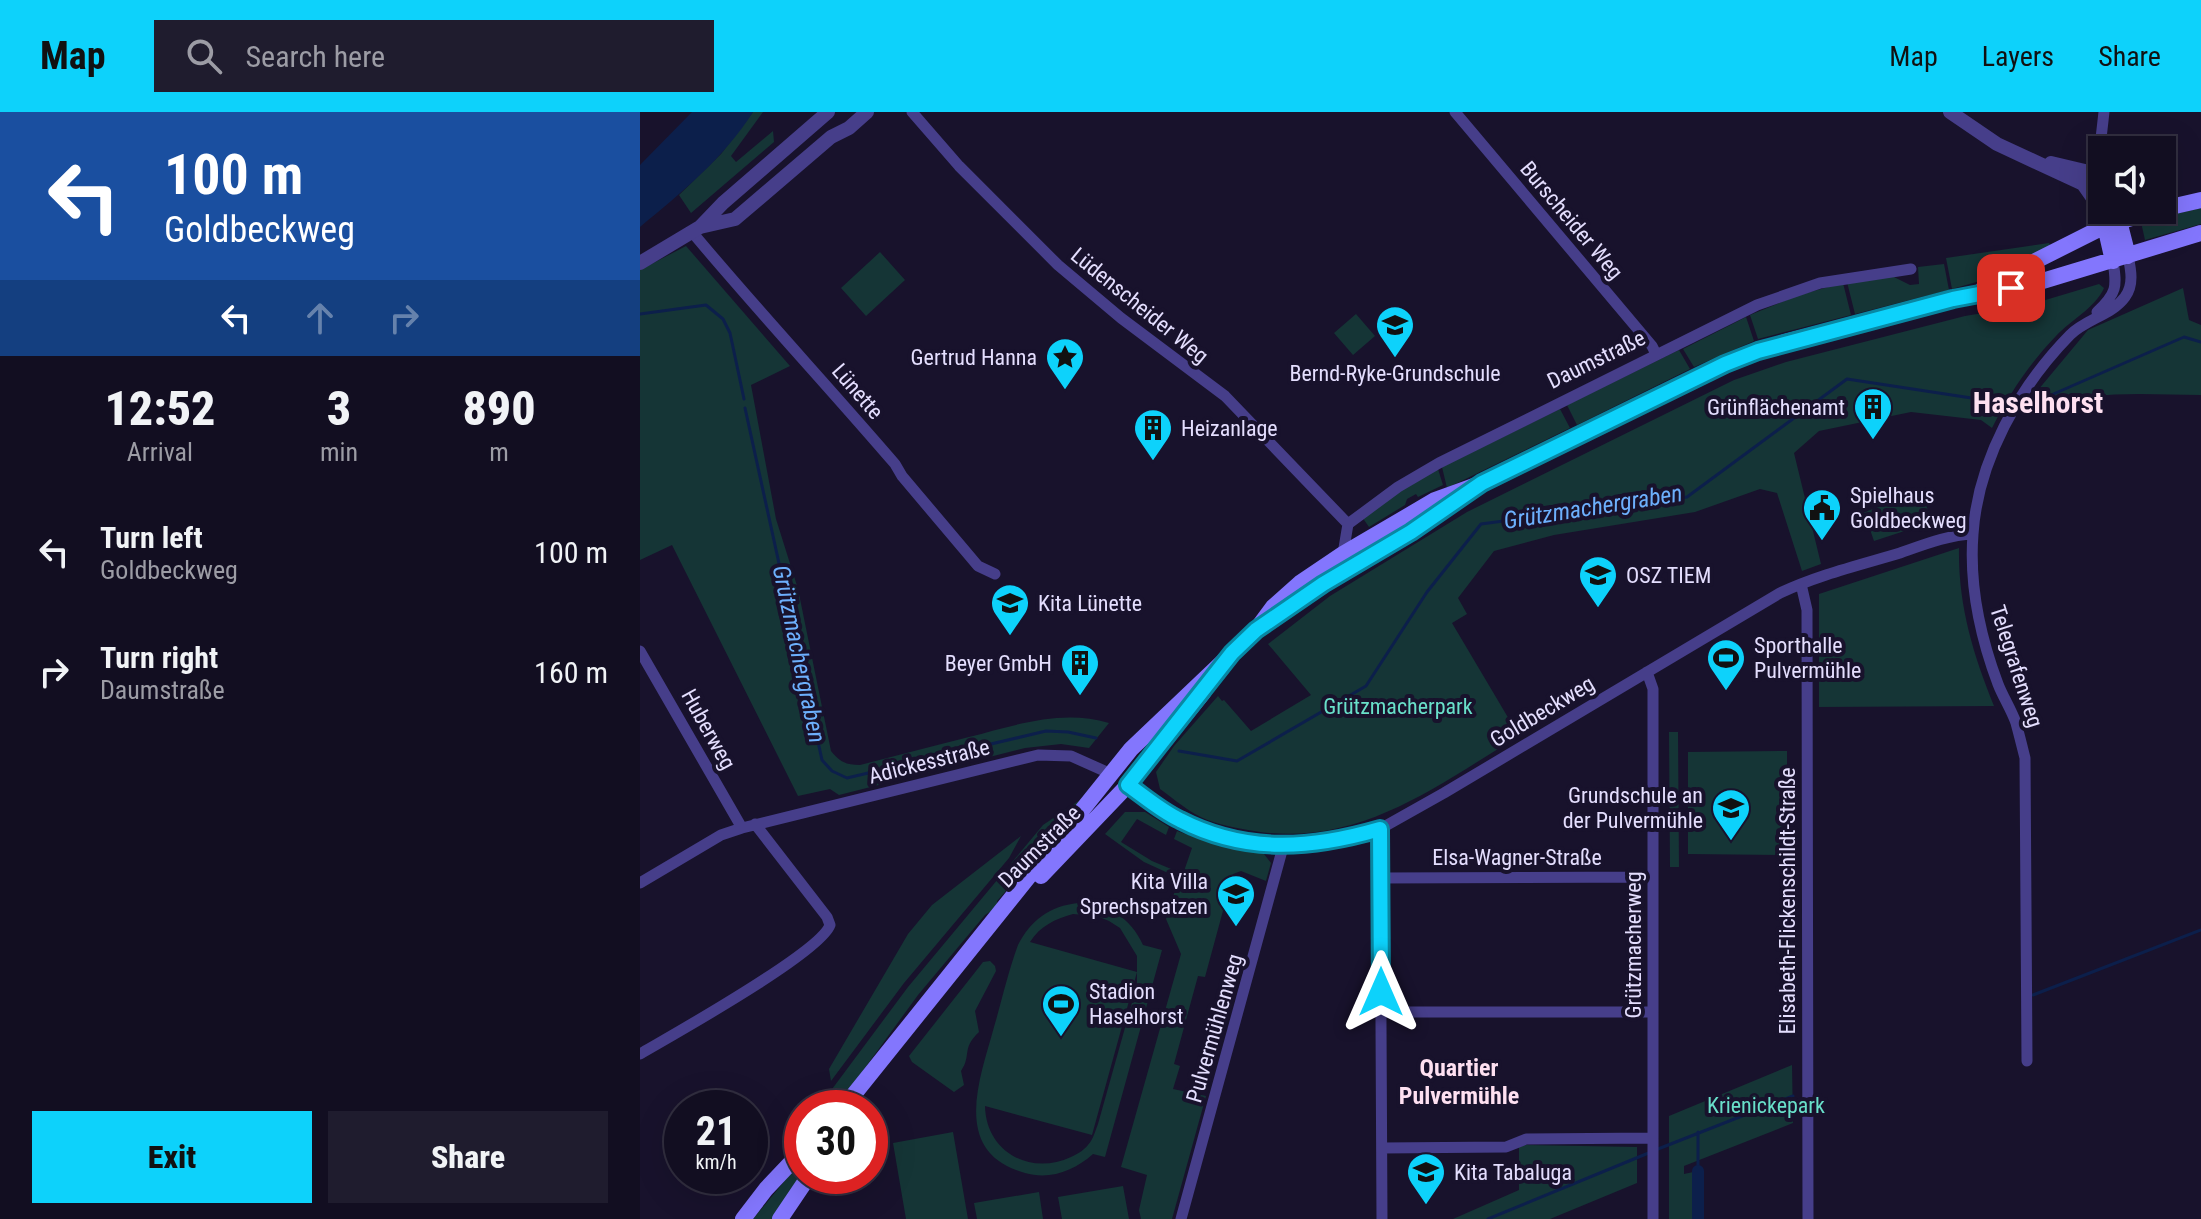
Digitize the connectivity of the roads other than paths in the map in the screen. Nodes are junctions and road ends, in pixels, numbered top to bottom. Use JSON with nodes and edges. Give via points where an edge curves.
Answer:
{"nodes":[{"id":1,"x":828,"y":112,"type":"edge"},
{"id":2,"x":867,"y":112,"type":"edge"},
{"id":3,"x":912,"y":112,"type":"edge"},
{"id":4,"x":1455,"y":112,"type":"edge"},
{"id":5,"x":1950,"y":112,"type":"edge"},
{"id":6,"x":2104,"y":112,"type":"edge"},
{"id":7,"x":2101,"y":136,"type":"edge"},
{"id":8,"x":2031,"y":160,"type":"junction"},
{"id":9,"x":2088,"y":174,"type":"edge"},
{"id":10,"x":2088,"y":191,"type":"edge"},
{"id":11,"x":2201,"y":200,"type":"edge"},
{"id":12,"x":2176,"y":206,"type":"edge"},
{"id":13,"x":2103,"y":224,"type":"edge"},
{"id":14,"x":2114,"y":224,"type":"edge"},
{"id":15,"x":696,"y":229,"type":"junction"},
{"id":16,"x":2201,"y":233,"type":"edge"},
{"id":17,"x":2120,"y":258,"type":"junction"},
{"id":18,"x":640,"y":263,"type":"edge"},
{"id":19,"x":1911,"y":269,"type":"dead end"},
{"id":20,"x":1960,"y":298,"type":"junction"},
{"id":21,"x":1656,"y":354,"type":"junction"},
{"id":22,"x":1482,"y":483,"type":"junction"},
{"id":23,"x":1348,"y":524,"type":"junction"},
{"id":24,"x":1973,"y":534,"type":"junction"},
{"id":25,"x":1343,"y":554,"type":"junction"},
{"id":26,"x":995,"y":574,"type":"dead end"},
{"id":27,"x":1801,"y":584,"type":"junction"},
{"id":28,"x":1256,"y":630,"type":"junction"},
{"id":29,"x":640,"y":651,"type":"edge"},
{"id":30,"x":1232,"y":653,"type":"junction"},
{"id":31,"x":1647,"y":672,"type":"junction"},
{"id":32,"x":1109,"y":773,"type":"junction"},
{"id":33,"x":1128,"y":785,"type":"junction"},
{"id":34,"x":755,"y":824,"type":"junction"},
{"id":35,"x":742,"y":828,"type":"junction"},
{"id":36,"x":1380,"y":829,"type":"junction"},
{"id":37,"x":1283,"y":847,"type":"junction"},
{"id":38,"x":1653,"y":877,"type":"junction"},
{"id":39,"x":1380,"y":878,"type":"junction"},
{"id":40,"x":640,"y":883,"type":"edge"},
{"id":41,"x":980,"y":936,"type":"junction"},
{"id":42,"x":1381,"y":1012,"type":"junction"},
{"id":43,"x":1653,"y":1012,"type":"junction"},
{"id":44,"x":640,"y":1054,"type":"edge"},
{"id":45,"x":2027,"y":1061,"type":"dead end"},
{"id":46,"x":875,"y":1070,"type":"junction"},
{"id":47,"x":858,"y":1090,"type":"edge"},
{"id":48,"x":863,"y":1090,"type":"edge"},
{"id":49,"x":1653,"y":1143,"type":"junction"},
{"id":50,"x":1382,"y":1148,"type":"junction"},
{"id":51,"x":784,"y":1170,"type":"edge"},
{"id":52,"x":797,"y":1194,"type":"edge"},
{"id":53,"x":743,"y":1219,"type":"edge"},
{"id":54,"x":780,"y":1219,"type":"edge"},
{"id":55,"x":1181,"y":1219,"type":"edge"},
{"id":56,"x":1382,"y":1219,"type":"edge"},
{"id":57,"x":1653,"y":1219,"type":"edge"},
{"id":58,"x":1808,"y":1219,"type":"edge"}],
"edges":[{"from":1,"to":15,"type":"street"},
{"from":2,"to":15,"type":"street","via":[[735,219]]},
{"from":3,"to":23,"type":"street","name":"Lüdenscheider Weg","via":[[1058,265],[1225,396]]},
{"from":4,"to":21,"type":"street","name":"Burscheider Weg"},
{"from":5,"to":8,"type":"street"},
{"from":6,"to":7,"type":"street"},
{"from":8,"to":9,"type":"street"},
{"from":8,"to":10,"type":"street"},
{"from":11,"to":12,"type":"main road","name":"Daumstraße"},
{"from":13,"to":20,"type":"main road","name":"Daumstraße"},
{"from":14,"to":17,"type":"main road"},
{"from":15,"to":18,"type":"street"},
{"from":15,"to":26,"type":"street","name":"Lünette","via":[[761,314],[978,566]]},
{"from":16,"to":17,"type":"main road","name":"Daumstraße"},
{"from":17,"to":20,"type":"main road","name":"Daumstraße"},
{"from":17,"to":24,"type":"street","name":"Telegrafenweg","via":[[2114,294],[2042,367],[2008,419],[1983,481]]},
{"from":19,"to":21,"type":"street","name":"Daumstraße","via":[[1805,288]]},
{"from":20,"to":22,"type":"main road","name":"Daumstraße","via":[[1758,351]]},
{"from":21,"to":23,"type":"street","name":"Daumstraße","via":[[1439,463]]},
{"from":22,"to":25,"type":"main road","name":"Daumstraße","via":[[1435,500]]},
{"from":22,"to":28,"type":"main road","name":"Daumstraße"},
{"from":23,"to":25,"type":"street"},
{"from":24,"to":27,"type":"street","name":"Goldbeckweg"},
{"from":24,"to":45,"type":"street","name":"Telegrafenweg","via":[[1981,634],[2025,758]]},
{"from":25,"to":28,"type":"main road","name":"Daumstraße","via":[[1300,583]]},
{"from":27,"to":31,"type":"street","name":"Goldbeckweg"},
{"from":27,"to":58,"type":"street","name":"Elisabeth-Flickenschildt-Straße","via":[[1807,610]]},
{"from":28,"to":30,"type":"main road","name":"Daumstraße"},
{"from":29,"to":35,"type":"street","name":"Huberweg"},
{"from":30,"to":32,"type":"main road","name":"Daumstraße"},
{"from":30,"to":33,"type":"main road","name":"Daumstraße"},
{"from":31,"to":36,"type":"street","name":"Goldbeckweg"},
{"from":31,"to":38,"type":"street","name":"Grützmacherweg","via":[[1653,689]]},
{"from":32,"to":33,"type":"main road"},
{"from":32,"to":34,"type":"street","name":"Adickesstraße","via":[[1071,756],[1038,755]]},
{"from":32,"to":41,"type":"main road","name":"Daumstraße"},
{"from":33,"to":37,"type":"street","name":"Goldbeckweg","via":[[1178,820],[1246,842]]},
{"from":33,"to":41,"type":"main road","name":"Daumstraße"},
{"from":34,"to":35,"type":"street","name":"Adickesstraße"},
{"from":34,"to":44,"type":"street","via":[[827,917],[827,934],[785,966]]},
{"from":35,"to":40,"type":"street","name":"Adickesstraße"},
{"from":36,"to":37,"type":"street","name":"Goldbeckweg"},
{"from":36,"to":39,"type":"street"},
{"from":37,"to":55,"type":"street","name":"Pulvermühlenweg"},
{"from":38,"to":39,"type":"street","name":"Elsa-Wagner-Straße"},
{"from":38,"to":43,"type":"street","name":"Grützmacherweg"},
{"from":39,"to":42,"type":"street"},
{"from":41,"to":46,"type":"main road","name":"Daumstraße"},
{"from":42,"to":43,"type":"street"},
{"from":42,"to":50,"type":"street"},
{"from":43,"to":49,"type":"street","name":"Grützmacherweg"},
{"from":46,"to":47,"type":"main road","name":"Daumstraße"},
{"from":46,"to":48,"type":"main road","name":"Daumstraße"},
{"from":49,"to":50,"type":"street","via":[[1526,1139],[1506,1147]]},
{"from":49,"to":57,"type":"street","name":"Grützmacherweg"},
{"from":50,"to":56,"type":"street"},
{"from":51,"to":53,"type":"main road"},
{"from":52,"to":54,"type":"main road"}]}
